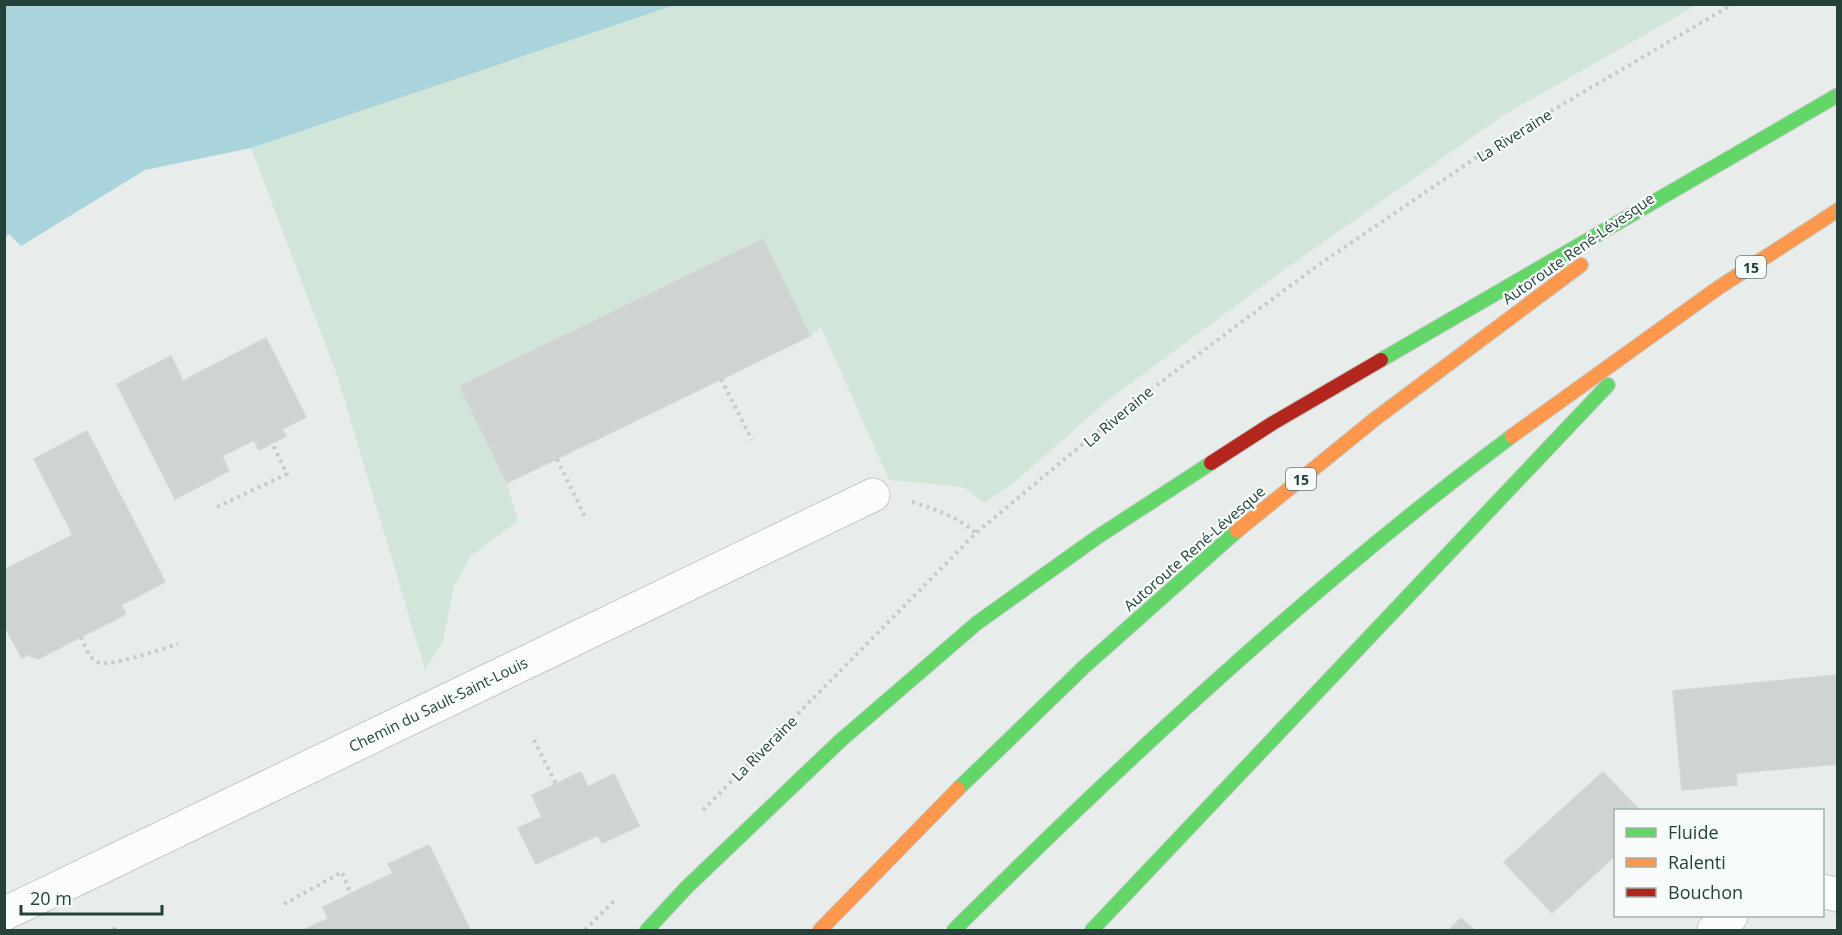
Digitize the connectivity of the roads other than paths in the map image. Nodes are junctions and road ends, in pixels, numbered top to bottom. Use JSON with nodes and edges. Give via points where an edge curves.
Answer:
{"nodes":[{"id":1,"x":1838,"y":95,"type":"edge"},
{"id":2,"x":1838,"y":210,"type":"edge"},
{"id":3,"x":1612,"y":242,"type":"dead end"},
{"id":4,"x":1594,"y":255,"type":"dead end"},
{"id":5,"x":1665,"y":325,"type":"junction"},
{"id":6,"x":873,"y":495,"type":"road end"},
{"id":7,"x":4,"y":914,"type":"edge"},
{"id":8,"x":1729,"y":917,"type":"edge"},
{"id":9,"x":647,"y":930,"type":"edge"},
{"id":10,"x":820,"y":930,"type":"edge"},
{"id":11,"x":954,"y":930,"type":"edge"},
{"id":12,"x":1092,"y":930,"type":"edge"},
{"id":13,"x":1714,"y":930,"type":"edge"}],
"edges":[{"from":1,"to":3,"type":"highway","name":"Autoroute René-Lévesque"},
{"from":1,"to":9,"type":"highway","via":[[1273,423],[1096,538],[977,623],[840,741]]},
{"from":2,"to":5,"type":"highway","number":"15"},
{"from":4,"to":10,"type":"highway","name":"Autoroute René-Lévesque","number":"15","via":[[1343,444],[1177,582],[1008,738]]},
{"from":5,"to":11,"type":"highway","number":"15","via":[[1434,497],[1313,596],[1128,759]]},
{"from":5,"to":12,"type":"highway"},
{"from":6,"to":7,"type":"street","name":"Chemin du Sault-Saint-Louis"},
{"from":8,"to":13,"type":"street"}]}
